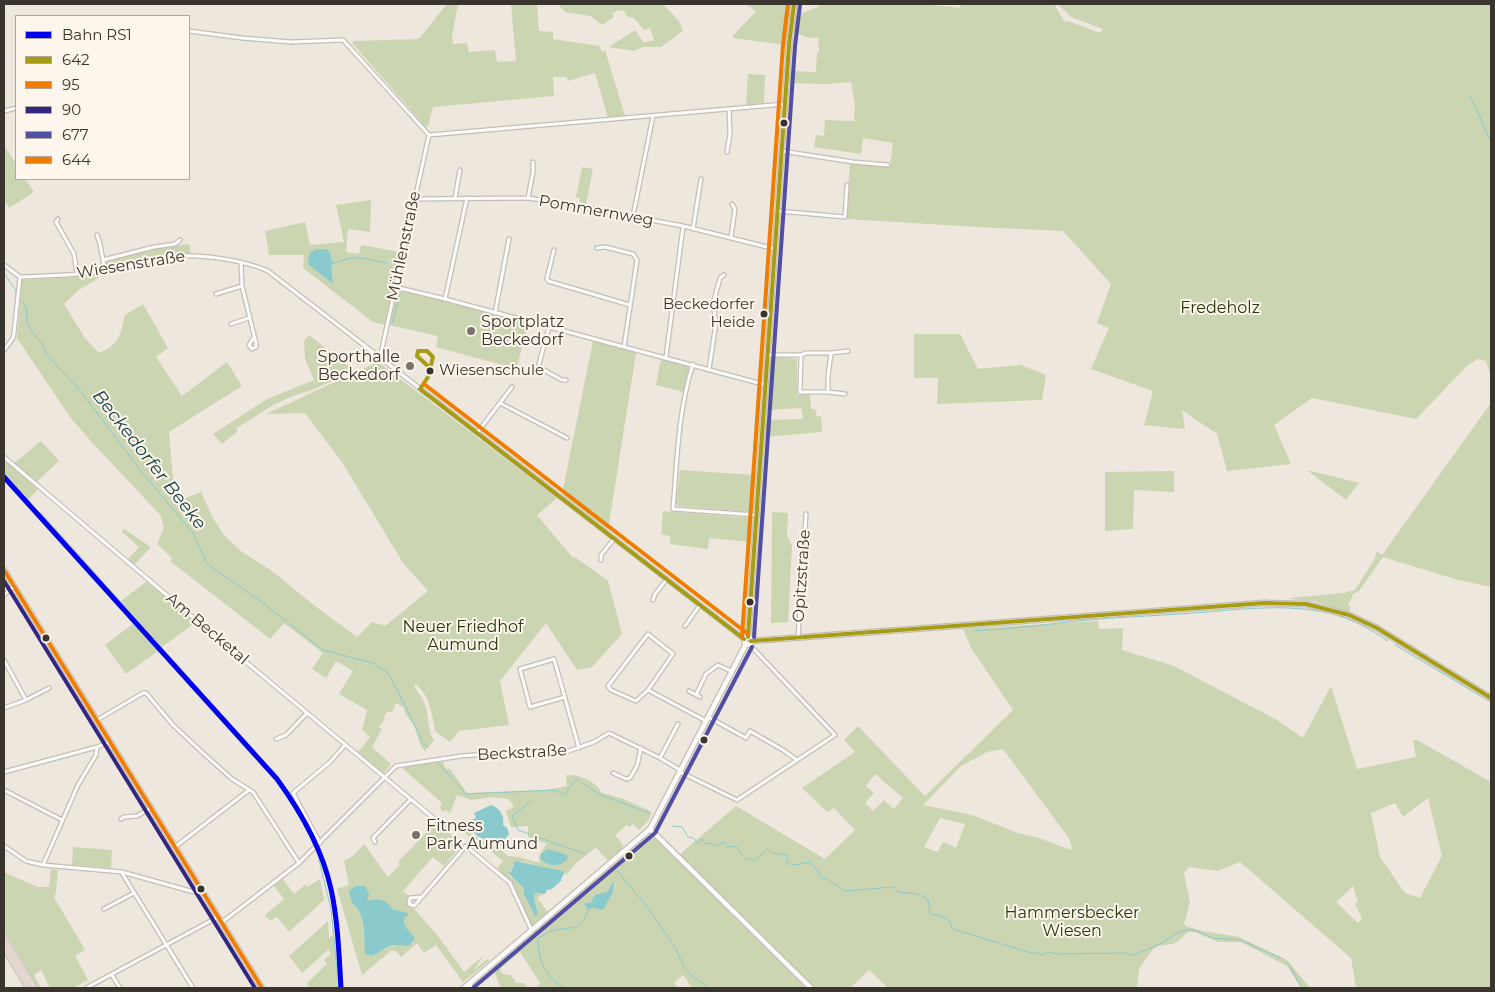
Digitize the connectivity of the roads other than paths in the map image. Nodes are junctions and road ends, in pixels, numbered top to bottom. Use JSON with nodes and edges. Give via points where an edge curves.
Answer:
{"nodes":[{"id":1,"x":794,"y":4,"type":"edge"},
{"id":2,"x":190,"y":30,"type":"edge"},
{"id":3,"x":785,"y":104,"type":"junction"},
{"id":4,"x":729,"y":109,"type":"junction"},
{"id":5,"x":653,"y":116,"type":"junction"},
{"id":6,"x":429,"y":135,"type":"junction"},
{"id":7,"x":782,"y":151,"type":"junction"},
{"id":8,"x":728,"y":152,"type":"dead end"},
{"id":9,"x":533,"y":162,"type":"dead end"},
{"id":10,"x":888,"y":165,"type":"dead end"},
{"id":11,"x":460,"y":170,"type":"dead end"},
{"id":12,"x":700,"y":179,"type":"dead end"},
{"id":13,"x":847,"y":185,"type":"dead end"},
{"id":14,"x":455,"y":198,"type":"junction"},
{"id":15,"x":467,"y":198,"type":"junction"},
{"id":16,"x":528,"y":198,"type":"junction"},
{"id":17,"x":415,"y":199,"type":"junction"},
{"id":18,"x":732,"y":204,"type":"dead end"},
{"id":19,"x":778,"y":211,"type":"junction"},
{"id":20,"x":633,"y":216,"type":"junction"},
{"id":21,"x":58,"y":219,"type":"dead end"},
{"id":22,"x":683,"y":226,"type":"junction"},
{"id":23,"x":693,"y":229,"type":"junction"},
{"id":24,"x":96,"y":235,"type":"dead end"},
{"id":25,"x":731,"y":237,"type":"junction"},
{"id":26,"x":509,"y":239,"type":"dead end"},
{"id":27,"x":180,"y":240,"type":"dead end"},
{"id":28,"x":597,"y":248,"type":"dead end"},
{"id":29,"x":775,"y":249,"type":"junction"},
{"id":30,"x":554,"y":250,"type":"dead end"},
{"id":31,"x":104,"y":260,"type":"junction"},
{"id":32,"x":242,"y":262,"type":"junction"},
{"id":33,"x":4,"y":265,"type":"edge"},
{"id":34,"x":105,"y":271,"type":"junction"},
{"id":35,"x":76,"y":274,"type":"junction"},
{"id":36,"x":724,"y":275,"type":"dead end"},
{"id":37,"x":20,"y":277,"type":"junction"},
{"id":38,"x":242,"y":286,"type":"junction"},
{"id":39,"x":395,"y":287,"type":"junction"},
{"id":40,"x":216,"y":294,"type":"dead end"},
{"id":41,"x":445,"y":299,"type":"junction"},
{"id":42,"x":630,"y":305,"type":"junction"},
{"id":43,"x":495,"y":312,"type":"junction"},
{"id":44,"x":250,"y":318,"type":"junction"},
{"id":45,"x":231,"y":324,"type":"dead end"},
{"id":46,"x":549,"y":327,"type":"junction"},
{"id":47,"x":254,"y":338,"type":"dead end"},
{"id":48,"x":624,"y":347,"type":"junction"},
{"id":49,"x":4,"y":350,"type":"edge"},
{"id":50,"x":848,"y":351,"type":"dead end"},
{"id":51,"x":831,"y":353,"type":"junction"},
{"id":52,"x":767,"y":355,"type":"junction"},
{"id":53,"x":801,"y":355,"type":"junction"},
{"id":54,"x":379,"y":357,"type":"junction"},
{"id":55,"x":666,"y":358,"type":"junction"},
{"id":56,"x":693,"y":364,"type":"junction"},
{"id":57,"x":709,"y":369,"type":"junction"},
{"id":58,"x":566,"y":380,"type":"dead end"},
{"id":59,"x":766,"y":385,"type":"junction"},
{"id":60,"x":512,"y":387,"type":"dead end"},
{"id":61,"x":828,"y":392,"type":"junction"},
{"id":62,"x":845,"y":394,"type":"dead end"},
{"id":63,"x":500,"y":403,"type":"junction"},
{"id":64,"x":477,"y":433,"type":"junction"},
{"id":65,"x":567,"y":438,"type":"dead end"},
{"id":66,"x":4,"y":457,"type":"edge"},
{"id":67,"x":806,"y":514,"type":"dead end"},
{"id":68,"x":756,"y":515,"type":"junction"},
{"id":69,"x":614,"y":539,"type":"junction"},
{"id":70,"x":601,"y":560,"type":"dead end"},
{"id":71,"x":4,"y":570,"type":"edge"},
{"id":72,"x":667,"y":579,"type":"junction"},
{"id":73,"x":14,"y":586,"type":"junction"},
{"id":74,"x":4,"y":594,"type":"edge"},
{"id":75,"x":652,"y":600,"type":"dead end"},
{"id":76,"x":700,"y":605,"type":"junction"},
{"id":77,"x":685,"y":626,"type":"dead end"},
{"id":78,"x":798,"y":638,"type":"junction"},
{"id":79,"x":748,"y":641,"type":"junction"},
{"id":80,"x":4,"y":660,"type":"edge"},
{"id":81,"x":731,"y":672,"type":"junction"},
{"id":82,"x":49,"y":688,"type":"dead end"},
{"id":83,"x":648,"y":690,"type":"junction"},
{"id":84,"x":689,"y":691,"type":"dead end"},
{"id":85,"x":696,"y":695,"type":"junction"},
{"id":86,"x":565,"y":697,"type":"junction"},
{"id":87,"x":700,"y":697,"type":"dead end"},
{"id":88,"x":1491,"y":698,"type":"edge"},
{"id":89,"x":26,"y":700,"type":"junction"},
{"id":90,"x":4,"y":708,"type":"edge"},
{"id":91,"x":307,"y":713,"type":"junction"},
{"id":92,"x":707,"y":719,"type":"junction"},
{"id":93,"x":97,"y":720,"type":"junction"},
{"id":94,"x":678,"y":724,"type":"dead end"},
{"id":95,"x":276,"y":739,"type":"dead end"},
{"id":96,"x":110,"y":742,"type":"junction"},
{"id":97,"x":345,"y":745,"type":"junction"},
{"id":98,"x":97,"y":747,"type":"junction"},
{"id":99,"x":579,"y":748,"type":"junction"},
{"id":100,"x":641,"y":748,"type":"junction"},
{"id":101,"x":660,"y":758,"type":"junction"},
{"id":102,"x":797,"y":760,"type":"junction"},
{"id":103,"x":680,"y":771,"type":"junction"},
{"id":104,"x":4,"y":772,"type":"edge"},
{"id":105,"x":613,"y":773,"type":"dead end"},
{"id":106,"x":384,"y":777,"type":"junction"},
{"id":107,"x":4,"y":790,"type":"edge"},
{"id":108,"x":249,"y":790,"type":"junction"},
{"id":109,"x":411,"y":799,"type":"junction"},
{"id":110,"x":151,"y":808,"type":"junction"},
{"id":111,"x":121,"y":819,"type":"dead end"},
{"id":112,"x":62,"y":820,"type":"junction"},
{"id":113,"x":443,"y":826,"type":"dead end"},
{"id":114,"x":650,"y":829,"type":"junction"},
{"id":115,"x":375,"y":842,"type":"dead end"},
{"id":116,"x":320,"y":843,"type":"junction"},
{"id":117,"x":4,"y":846,"type":"edge"},
{"id":118,"x":175,"y":847,"type":"junction"},
{"id":119,"x":299,"y":864,"type":"junction"},
{"id":120,"x":42,"y":865,"type":"junction"},
{"id":121,"x":122,"y":872,"type":"junction"},
{"id":122,"x":134,"y":892,"type":"junction"},
{"id":123,"x":202,"y":892,"type":"junction"},
{"id":124,"x":422,"y":897,"type":"dead end"},
{"id":125,"x":104,"y":909,"type":"dead end"},
{"id":126,"x":218,"y":917,"type":"junction"},
{"id":127,"x":221,"y":923,"type":"junction"},
{"id":128,"x":532,"y":931,"type":"junction"},
{"id":129,"x":4,"y":938,"type":"edge"},
{"id":130,"x":166,"y":945,"type":"junction"},
{"id":131,"x":4,"y":947,"type":"edge"},
{"id":132,"x":112,"y":975,"type":"junction"},
{"id":133,"x":469,"y":984,"type":"junction"},
{"id":134,"x":29,"y":988,"type":"edge"},
{"id":135,"x":34,"y":988,"type":"edge"},
{"id":136,"x":86,"y":988,"type":"edge"},
{"id":137,"x":120,"y":988,"type":"edge"},
{"id":138,"x":193,"y":988,"type":"edge"},
{"id":139,"x":262,"y":988,"type":"edge"},
{"id":140,"x":464,"y":988,"type":"edge"},
{"id":141,"x":473,"y":988,"type":"edge"},
{"id":142,"x":811,"y":988,"type":"edge"}],
"edges":[{"from":1,"to":3,"type":"street"},
{"from":2,"to":6,"type":"street","via":[[291,42],[343,40]]},
{"from":3,"to":4,"type":"street"},
{"from":3,"to":7,"type":"street"},
{"from":4,"to":5,"type":"street"},
{"from":4,"to":8,"type":"street"},
{"from":5,"to":6,"type":"street"},
{"from":5,"to":20,"type":"street"},
{"from":6,"to":17,"type":"street","name":"Mühlenstraße"},
{"from":7,"to":10,"type":"street"},
{"from":7,"to":19,"type":"street"},
{"from":9,"to":16,"type":"street"},
{"from":11,"to":14,"type":"street"},
{"from":12,"to":23,"type":"street"},
{"from":13,"to":19,"type":"street","via":[[845,217]]},
{"from":14,"to":15,"type":"street","name":"Pommernweg"},
{"from":14,"to":17,"type":"street","name":"Pommernweg"},
{"from":15,"to":16,"type":"street","name":"Pommernweg"},
{"from":15,"to":41,"type":"street"},
{"from":16,"to":20,"type":"street","name":"Pommernweg"},
{"from":17,"to":39,"type":"street","name":"Mühlenstraße"},
{"from":18,"to":25,"type":"street","via":[[735,209]]},
{"from":19,"to":29,"type":"street"},
{"from":20,"to":22,"type":"street","name":"Pommernweg"},
{"from":21,"to":35,"type":"street","via":[[56,222],[74,254]]},
{"from":22,"to":23,"type":"street","name":"Pommernweg"},
{"from":22,"to":55,"type":"street"},
{"from":23,"to":25,"type":"street","name":"Pommernweg"},
{"from":24,"to":31,"type":"street"},
{"from":25,"to":29,"type":"street","name":"Pommernweg"},
{"from":26,"to":43,"type":"street"},
{"from":27,"to":31,"type":"street","via":[[175,244]]},
{"from":28,"to":42,"type":"street","via":[[636,257]]},
{"from":29,"to":52,"type":"street"},
{"from":30,"to":42,"type":"street","via":[[548,281]]},
{"from":31,"to":34,"type":"street"},
{"from":32,"to":34,"type":"street","name":"Wiesenstraße","via":[[194,255]]},
{"from":32,"to":38,"type":"street"},
{"from":32,"to":54,"type":"street","name":"Wiesenstraße","via":[[268,271]]},
{"from":33,"to":37,"type":"street"},
{"from":34,"to":35,"type":"street","name":"Wiesenstraße"},
{"from":35,"to":37,"type":"street","name":"Wiesenstraße"},
{"from":36,"to":57,"type":"street","via":[[720,278],[713,304],[716,323]]},
{"from":37,"to":49,"type":"street","via":[[13,338]]},
{"from":38,"to":40,"type":"street"},
{"from":38,"to":44,"type":"street"},
{"from":39,"to":41,"type":"street"},
{"from":39,"to":54,"type":"street","name":"Mühlenstraße"},
{"from":41,"to":43,"type":"street"},
{"from":42,"to":48,"type":"street"},
{"from":43,"to":46,"type":"street"},
{"from":44,"to":45,"type":"street"},
{"from":44,"to":47,"type":"street"},
{"from":46,"to":48,"type":"street"},
{"from":46,"to":58,"type":"street","via":[[540,368]]},
{"from":48,"to":55,"type":"street"},
{"from":50,"to":51,"type":"street"},
{"from":51,"to":53,"type":"street"},
{"from":51,"to":61,"type":"street"},
{"from":52,"to":53,"type":"street"},
{"from":52,"to":59,"type":"street"},
{"from":53,"to":61,"type":"street","via":[[800,392]]},
{"from":54,"to":64,"type":"street","name":"Wiesenstraße"},
{"from":55,"to":56,"type":"street"},
{"from":56,"to":57,"type":"street"},
{"from":56,"to":68,"type":"street","via":[[680,432],[674,509]]},
{"from":57,"to":59,"type":"street"},
{"from":59,"to":68,"type":"street"},
{"from":60,"to":63,"type":"street"},
{"from":61,"to":62,"type":"street"},
{"from":63,"to":64,"type":"street"},
{"from":63,"to":65,"type":"street"},
{"from":64,"to":69,"type":"street","name":"Wiesenstraße"},
{"from":66,"to":91,"type":"street","name":"Am Becketal"},
{"from":67,"to":78,"type":"street","name":"Opitzstraße"},
{"from":68,"to":79,"type":"street"},
{"from":69,"to":70,"type":"street"},
{"from":69,"to":72,"type":"street","name":"Wiesenstraße"},
{"from":71,"to":73,"type":"street"},
{"from":72,"to":75,"type":"street"},
{"from":72,"to":76,"type":"street","name":"Wiesenstraße"},
{"from":73,"to":74,"type":"street"},
{"from":73,"to":93,"type":"street"},
{"from":76,"to":77,"type":"street"},
{"from":76,"to":79,"type":"street","name":"Wiesenstraße"},
{"from":78,"to":79,"type":"street"},
{"from":78,"to":88,"type":"street","via":[[1264,603],[1306,604],[1340,612],[1370,624]]},
{"from":79,"to":81,"type":"street"},
{"from":79,"to":102,"type":"street","name":"Wiesenstraße","via":[[835,735]]},
{"from":80,"to":89,"type":"street"},
{"from":81,"to":85,"type":"street","via":[[718,665],[706,674]]},
{"from":81,"to":92,"type":"street"},
{"from":82,"to":89,"type":"street"},
{"from":83,"to":83,"type":"street","via":[[672,654],[648,634],[608,686],[636,701]]},
{"from":83,"to":92,"type":"street"},
{"from":84,"to":85,"type":"street"},
{"from":85,"to":87,"type":"street"},
{"from":86,"to":86,"type":"street","via":[[554,659],[520,669],[530,707]]},
{"from":86,"to":99,"type":"street"},
{"from":89,"to":90,"type":"street"},
{"from":91,"to":95,"type":"street","via":[[286,735]]},
{"from":91,"to":97,"type":"street","name":"Am Becketal"},
{"from":92,"to":102,"type":"street","via":[[746,738],[750,731]]},
{"from":92,"to":103,"type":"street"},
{"from":93,"to":96,"type":"street"},
{"from":93,"to":108,"type":"street","via":[[146,693],[203,753]]},
{"from":94,"to":101,"type":"street"},
{"from":96,"to":98,"type":"street"},
{"from":96,"to":110,"type":"street"},
{"from":97,"to":106,"type":"street","name":"Am Becketal"},
{"from":97,"to":116,"type":"street","via":[[293,793]]},
{"from":98,"to":104,"type":"street"},
{"from":98,"to":112,"type":"street","via":[[96,755]]},
{"from":99,"to":100,"type":"street","name":"Beckstraße","via":[[612,733]]},
{"from":99,"to":106,"type":"street","name":"Beckstraße","via":[[566,752],[450,757],[396,766]]},
{"from":100,"to":101,"type":"street","name":"Beckstraße"},
{"from":100,"to":105,"type":"street","via":[[638,766],[630,778]]},
{"from":101,"to":103,"type":"street","name":"Beckstraße"},
{"from":102,"to":103,"type":"street","name":"Beckstraße","via":[[737,800]]},
{"from":103,"to":114,"type":"street"},
{"from":106,"to":109,"type":"street","name":"Am Becketal"},
{"from":106,"to":116,"type":"street","name":"Beckstraße"},
{"from":107,"to":112,"type":"street"},
{"from":108,"to":118,"type":"street"},
{"from":108,"to":119,"type":"street"},
{"from":109,"to":113,"type":"street","name":"Am Becketal"},
{"from":109,"to":115,"type":"street","via":[[373,838]]},
{"from":110,"to":111,"type":"street","via":[[137,816]]},
{"from":110,"to":118,"type":"street"},
{"from":112,"to":120,"type":"street"},
{"from":114,"to":128,"type":"street"},
{"from":114,"to":142,"type":"street"},
{"from":116,"to":119,"type":"street","name":"Beckstraße"},
{"from":117,"to":120,"type":"street","via":[[26,860]]},
{"from":118,"to":123,"type":"street"},
{"from":119,"to":127,"type":"street","name":"Beckstraße"},
{"from":120,"to":121,"type":"street"},
{"from":121,"to":122,"type":"street"},
{"from":121,"to":123,"type":"street"},
{"from":122,"to":125,"type":"street"},
{"from":122,"to":130,"type":"street"},
{"from":123,"to":126,"type":"street"},
{"from":124,"to":128,"type":"street","via":[[467,847],[510,883]]},
{"from":126,"to":127,"type":"street"},
{"from":126,"to":130,"type":"street"},
{"from":127,"to":139,"type":"street"},
{"from":128,"to":133,"type":"street"},
{"from":129,"to":135,"type":"highway"},
{"from":130,"to":132,"type":"street"},
{"from":130,"to":138,"type":"street"},
{"from":131,"to":134,"type":"highway"},
{"from":132,"to":136,"type":"street"},
{"from":132,"to":137,"type":"street"},
{"from":133,"to":140,"type":"street"},
{"from":133,"to":141,"type":"street"}]}
